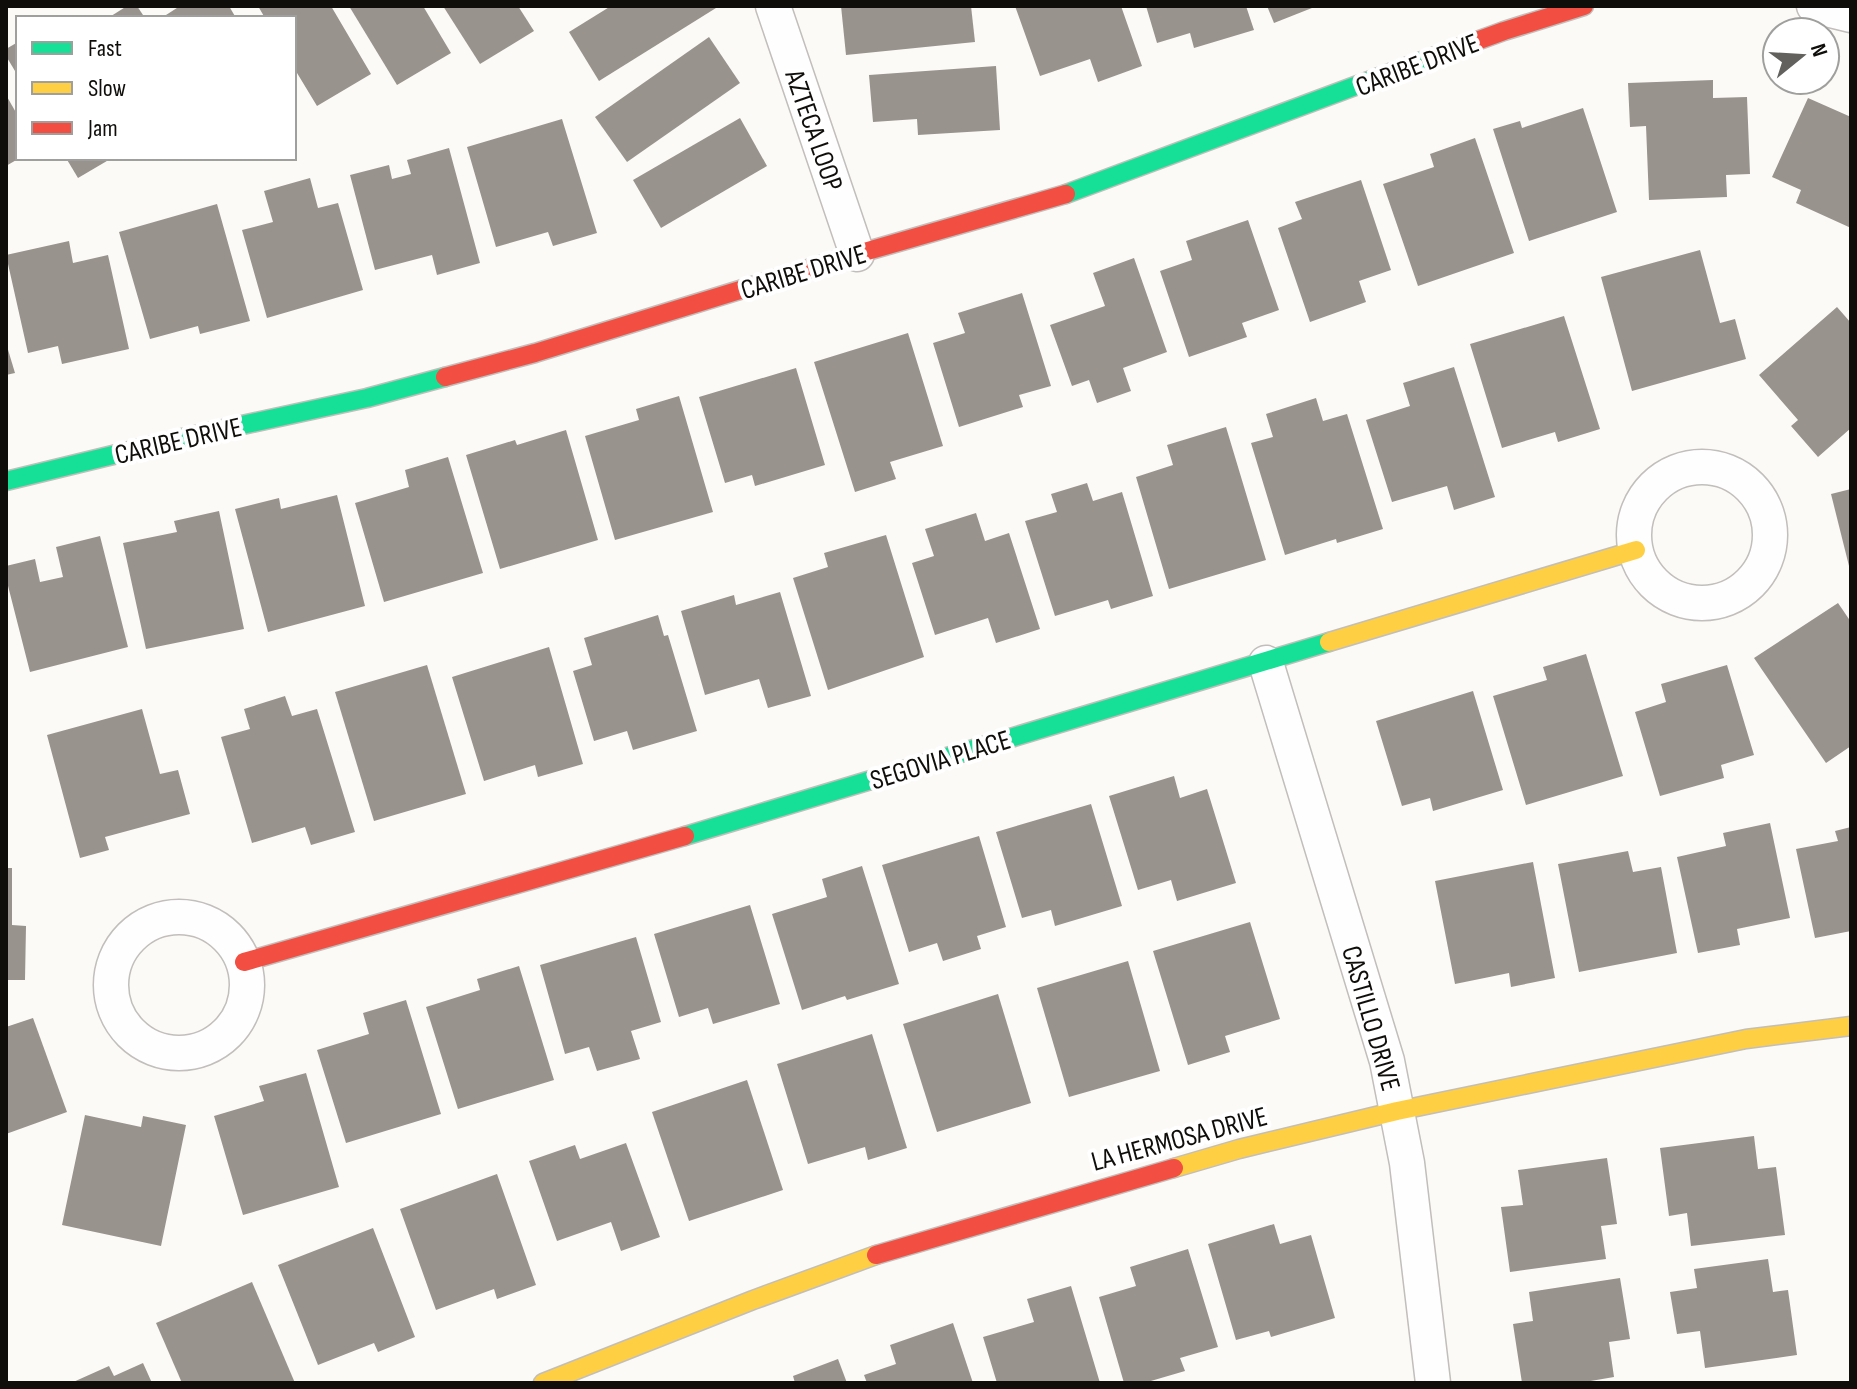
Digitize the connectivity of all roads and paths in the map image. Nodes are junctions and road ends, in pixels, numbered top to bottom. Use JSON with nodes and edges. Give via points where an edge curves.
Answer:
{"nodes":[{"id":1,"x":773,"y":6,"type":"edge"},
{"id":2,"x":1584,"y":6,"type":"edge"},
{"id":3,"x":1814,"y":6,"type":"edge"},
{"id":4,"x":1851,"y":15,"type":"edge"},
{"id":5,"x":857,"y":254,"type":"junction"},
{"id":6,"x":6,"y":481,"type":"edge"},
{"id":7,"x":1636,"y":550,"type":"junction"},
{"id":8,"x":1266,"y":663,"type":"junction"},
{"id":9,"x":244,"y":962,"type":"junction"},
{"id":10,"x":1851,"y":1026,"type":"edge"},
{"id":11,"x":1397,"y":1111,"type":"junction"},
{"id":12,"x":543,"y":1383,"type":"edge"},
{"id":13,"x":1433,"y":1383,"type":"edge"}],
"edges":[{"from":1,"to":5,"type":"street","name":"AZTECA LOOP"},
{"from":2,"to":5,"type":"street","name":"CARIBE DRIVE","via":[[1049,200]]},
{"from":3,"to":4,"type":"street"},
{"from":5,"to":6,"type":"street","name":"CARIBE DRIVE","via":[[383,394]]},
{"from":7,"to":7,"type":"street","via":[[1634,529],[1650,490],[1686,468],[1729,472],[1747,483],[1769,520],[1770,544],[1763,567],[1749,586],[1729,599],[1683,601],[1661,590],[1645,573]]},
{"from":7,"to":8,"type":"street","name":"SEGOVIA PLACE"},
{"from":8,"to":9,"type":"street","name":"SEGOVIA PLACE"},
{"from":8,"to":11,"type":"street","name":"CASTILLO DRIVE","via":[[1387,1061]]},
{"from":9,"to":9,"type":"street","via":[[244,1009],[232,1030],[213,1045],[190,1053],[145,1044],[127,1029],[115,1008],[113,965],[137,930],[156,920],[177,916],[208,923],[234,943]]},
{"from":10,"to":11,"type":"street","name":"LA HERMOSA DRIVE","via":[[1746,1039]]},
{"from":11,"to":12,"type":"street","name":"LA HERMOSA DRIVE","via":[[1239,1149],[888,1251]]},
{"from":11,"to":13,"type":"street","name":"CASTILLO DRIVE"}]}
